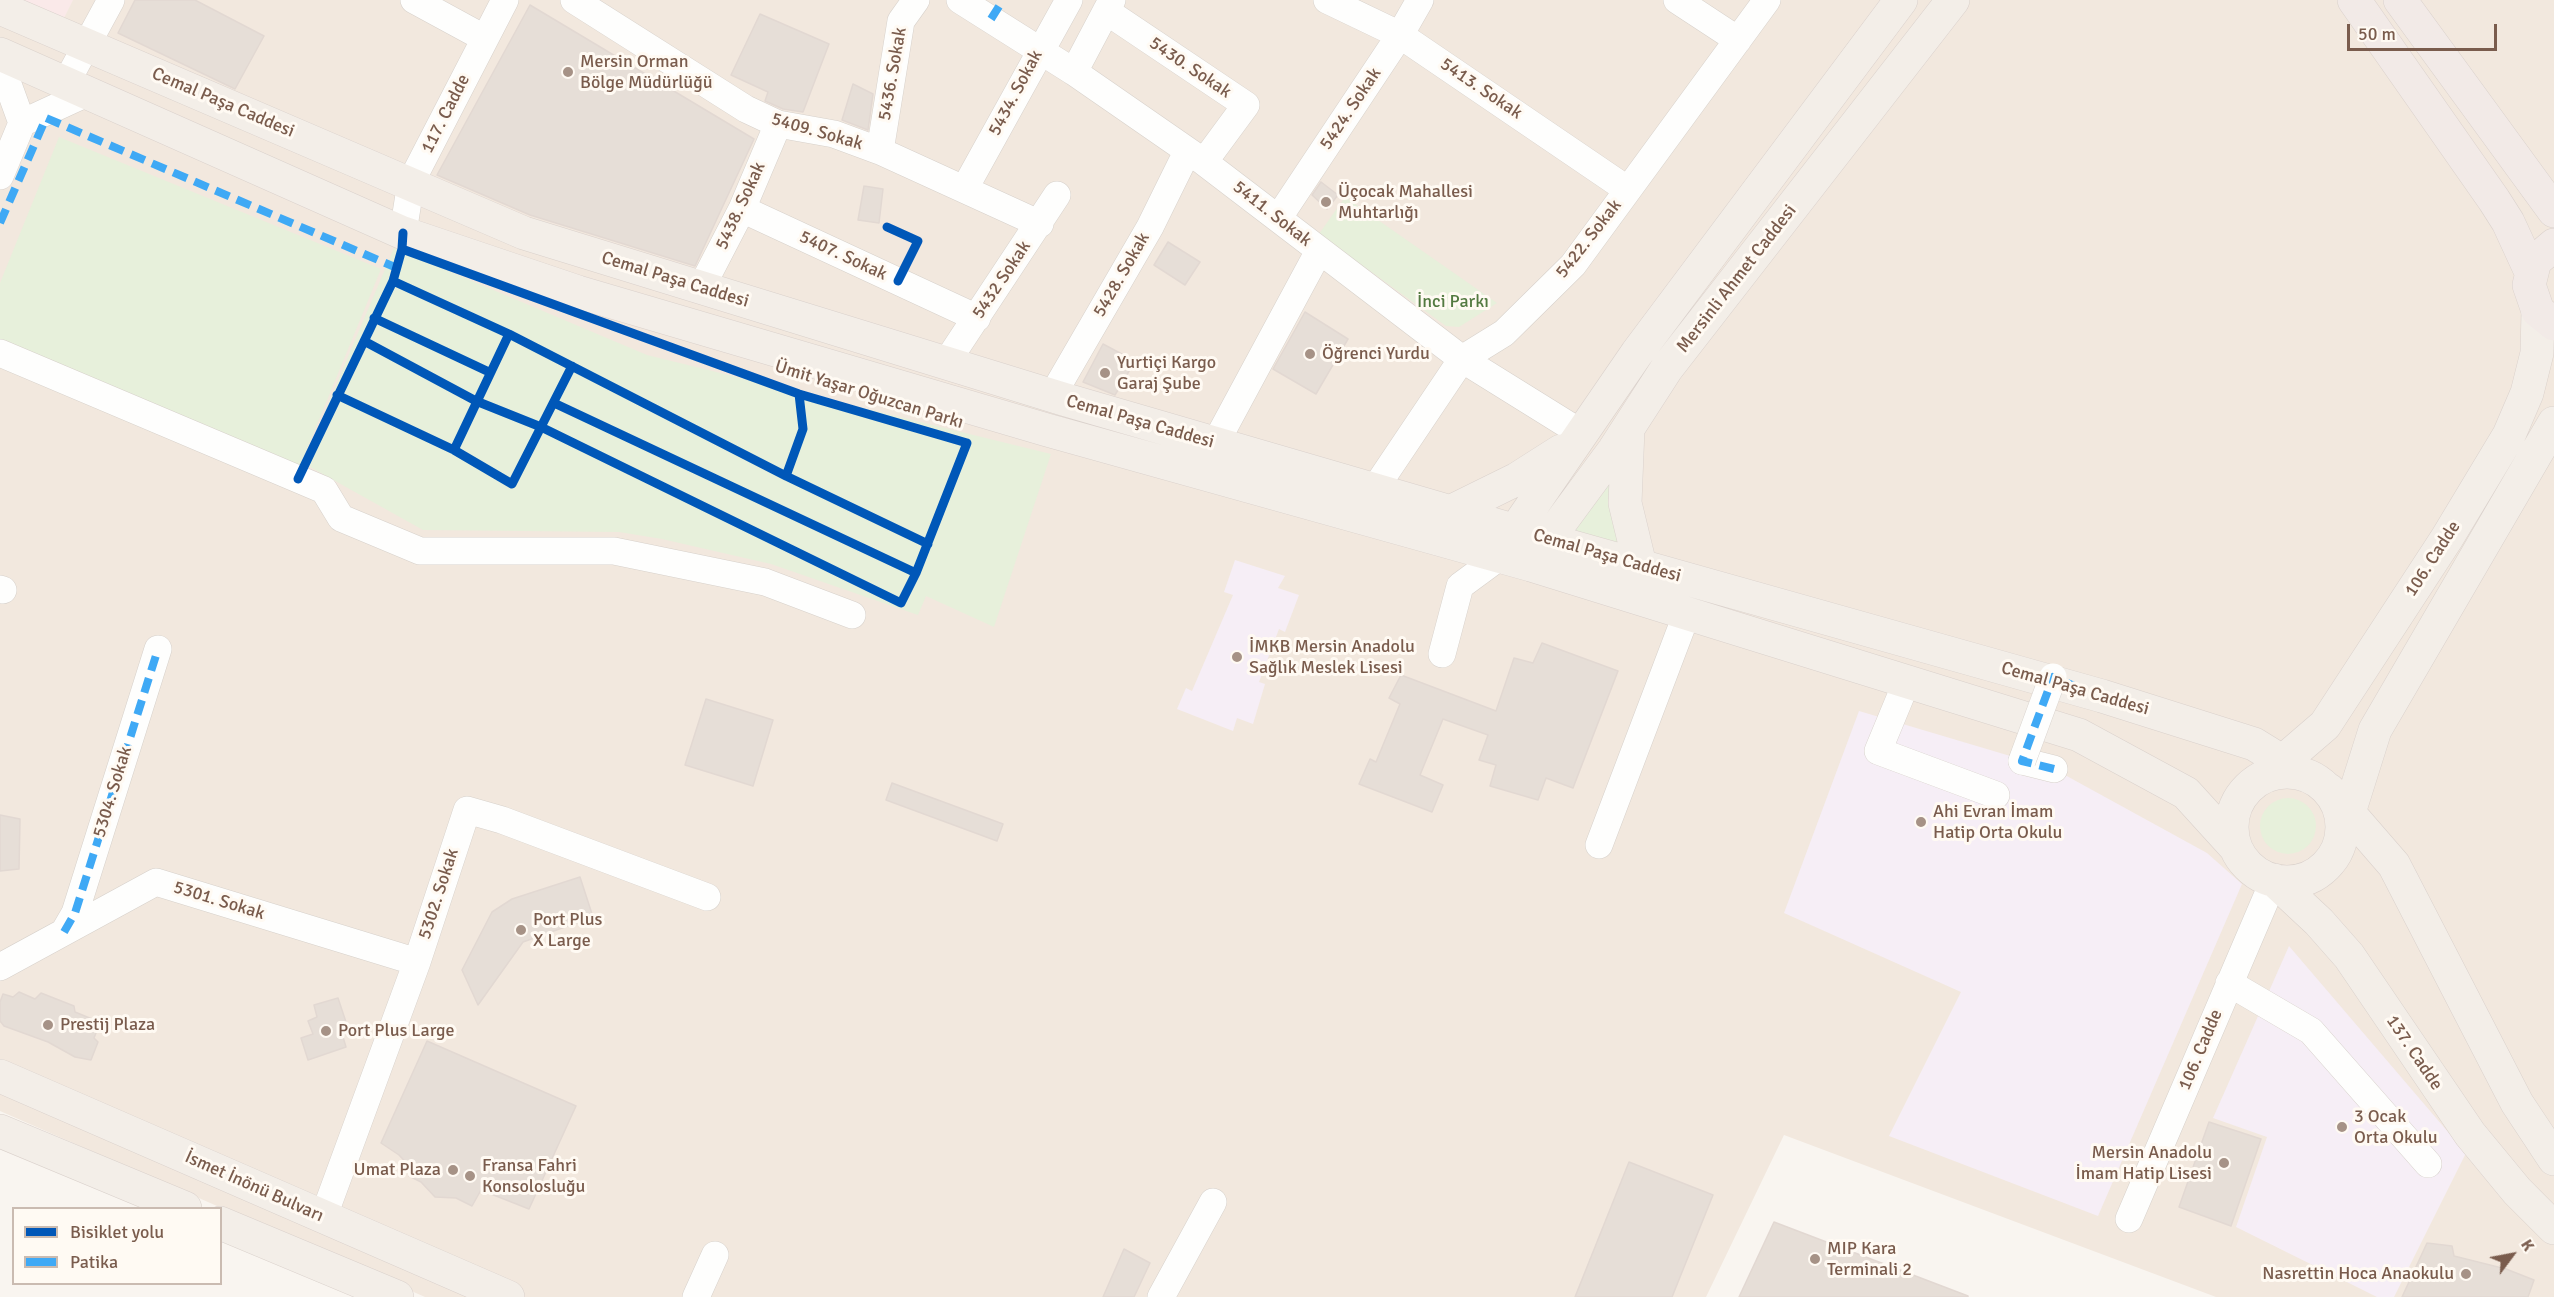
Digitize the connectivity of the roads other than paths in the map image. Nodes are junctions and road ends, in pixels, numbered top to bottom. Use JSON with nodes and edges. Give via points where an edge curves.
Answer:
{"nodes":[{"id":1,"x":111,"y":0,"type":"edge"},
{"id":2,"x":414,"y":0,"type":"edge"},
{"id":3,"x":505,"y":0,"type":"edge"},
{"id":4,"x":574,"y":0,"type":"edge"},
{"id":5,"x":916,"y":0,"type":"edge"},
{"id":6,"x":960,"y":0,"type":"edge"},
{"id":7,"x":1069,"y":0,"type":"edge"},
{"id":8,"x":1327,"y":0,"type":"edge"},
{"id":9,"x":1420,"y":0,"type":"edge"},
{"id":10,"x":1677,"y":0,"type":"edge"},
{"id":11,"x":1767,"y":0,"type":"edge"},
{"id":12,"x":1953,"y":0,"type":"edge"},
{"id":13,"x":2354,"y":0,"type":"edge"},
{"id":14,"x":2400,"y":0,"type":"edge"},
{"id":15,"x":1109,"y":5,"type":"edge"},
{"id":16,"x":1897,"y":6,"type":"edge"},
{"id":17,"x":0,"y":8,"type":"edge"},
{"id":18,"x":997,"y":9,"type":"edge"},
{"id":19,"x":1401,"y":35,"type":"junction"},
{"id":20,"x":484,"y":38,"type":"junction"},
{"id":21,"x":1738,"y":40,"type":"junction"},
{"id":22,"x":87,"y":45,"type":"junction"},
{"id":23,"x":1039,"y":50,"type":"junction"},
{"id":24,"x":0,"y":54,"type":"edge"},
{"id":25,"x":1909,"y":56,"type":"junction"},
{"id":26,"x":0,"y":62,"type":"edge"},
{"id":27,"x":1074,"y":72,"type":"junction"},
{"id":28,"x":77,"y":88,"type":"junction"},
{"id":29,"x":22,"y":123,"type":"junction"},
{"id":30,"x":778,"y":124,"type":"junction"},
{"id":31,"x":880,"y":151,"type":"junction"},
{"id":32,"x":1196,"y":157,"type":"junction"},
{"id":33,"x":0,"y":176,"type":"edge"},
{"id":34,"x":411,"y":182,"type":"junction"},
{"id":35,"x":965,"y":188,"type":"junction"},
{"id":36,"x":1628,"y":190,"type":"junction"},
{"id":37,"x":2550,"y":194,"type":"edge"},
{"id":38,"x":1057,"y":195,"type":"dead end"},
{"id":39,"x":742,"y":209,"type":"junction"},
{"id":40,"x":1279,"y":217,"type":"junction"},
{"id":41,"x":1040,"y":224,"type":"junction"},
{"id":42,"x":403,"y":233,"type":"junction"},
{"id":43,"x":2554,"y":245,"type":"edge"},
{"id":44,"x":1318,"y":251,"type":"junction"},
{"id":45,"x":2531,"y":272,"type":"junction"},
{"id":46,"x":701,"y":288,"type":"junction"},
{"id":47,"x":2546,"y":317,"type":"edge"},
{"id":48,"x":977,"y":318,"type":"junction"},
{"id":49,"x":0,"y":353,"type":"edge"},
{"id":50,"x":1462,"y":358,"type":"junction"},
{"id":51,"x":946,"y":363,"type":"junction"},
{"id":52,"x":1052,"y":396,"type":"junction"},
{"id":53,"x":2553,"y":427,"type":"edge"},
{"id":54,"x":1628,"y":429,"type":"junction"},
{"id":55,"x":1577,"y":439,"type":"junction"},
{"id":56,"x":1215,"y":444,"type":"junction"},
{"id":57,"x":1374,"y":490,"type":"junction"},
{"id":58,"x":1450,"y":512,"type":"junction"},
{"id":59,"x":1505,"y":544,"type":"junction"},
{"id":60,"x":1539,"y":551,"type":"junction"},
{"id":61,"x":1640,"y":565,"type":"junction"},
{"id":62,"x":1687,"y":613,"type":"junction"},
{"id":63,"x":852,"y":615,"type":"dead end"},
{"id":64,"x":158,"y":649,"type":"dead end"},
{"id":65,"x":1442,"y":654,"type":"dead end"},
{"id":66,"x":1907,"y":681,"type":"junction"},
{"id":67,"x":2086,"y":692,"type":"junction"},
{"id":68,"x":2054,"y":769,"type":"dead end"},
{"id":69,"x":2284,"y":770,"type":"junction"},
{"id":70,"x":1996,"y":795,"type":"dead end"},
{"id":71,"x":2340,"y":814,"type":"junction"},
{"id":72,"x":1599,"y":845,"type":"dead end"},
{"id":73,"x":2236,"y":848,"type":"junction"},
{"id":74,"x":2274,"y":880,"type":"junction"},
{"id":75,"x":707,"y":897,"type":"dead end"},
{"id":76,"x":64,"y":932,"type":"junction"},
{"id":77,"x":417,"y":963,"type":"junction"},
{"id":78,"x":0,"y":967,"type":"edge"},
{"id":79,"x":2229,"y":983,"type":"junction"},
{"id":80,"x":0,"y":1076,"type":"edge"},
{"id":81,"x":0,"y":1131,"type":"edge"},
{"id":82,"x":2554,"y":1159,"type":"edge"},
{"id":83,"x":2428,"y":1164,"type":"dead end"},
{"id":84,"x":1214,"y":1202,"type":"dead end"},
{"id":85,"x":180,"y":1207,"type":"edge"},
{"id":86,"x":323,"y":1218,"type":"junction"},
{"id":87,"x":2129,"y":1220,"type":"dead end"},
{"id":88,"x":222,"y":1224,"type":"edge"},
{"id":89,"x":2554,"y":1228,"type":"edge"},
{"id":90,"x":715,"y":1255,"type":"dead end"},
{"id":91,"x":397,"y":1297,"type":"edge"},
{"id":92,"x":508,"y":1297,"type":"edge"},
{"id":93,"x":696,"y":1297,"type":"edge"},
{"id":94,"x":1161,"y":1297,"type":"edge"}],
"edges":[{"from":1,"to":22,"type":"street"},
{"from":2,"to":20,"type":"street"},
{"from":3,"to":20,"type":"street","name":"117. Cadde"},
{"from":4,"to":30,"type":"street","name":"5409. Sokak","via":[[746,109]]},
{"from":5,"to":31,"type":"street","name":"5436. Sokak","via":[[902,21]]},
{"from":6,"to":18,"type":"street","name":"5411. Sokak"},
{"from":7,"to":23,"type":"street","name":"5434. Sokak"},
{"from":8,"to":19,"type":"street","name":"5413. Sokak"},
{"from":9,"to":19,"type":"street","name":"5424. Sokak"},
{"from":10,"to":21,"type":"street"},
{"from":11,"to":21,"type":"street","name":"5422. Sokak"},
{"from":12,"to":25,"type":"main road","name":"Mersinli Ahmet Caddesi"},
{"from":13,"to":45,"type":"highway","via":[[2494,200]]},
{"from":14,"to":37,"type":"highway"},
{"from":15,"to":27,"type":"street"},
{"from":15,"to":32,"type":"street","name":"5430. Sokak","via":[[1246,105]]},
{"from":16,"to":25,"type":"main road"},
{"from":16,"to":55,"type":"main road","name":"Mersinli Ahmet Caddesi"},
{"from":17,"to":22,"type":"main road","name":"Cemal Paşa Caddesi"},
{"from":18,"to":23,"type":"street","name":"5411. Sokak"},
{"from":19,"to":36,"type":"street","name":"5413. Sokak"},
{"from":19,"to":40,"type":"street","name":"5424. Sokak"},
{"from":20,"to":34,"type":"street","name":"117. Cadde"},
{"from":21,"to":36,"type":"street","name":"5422. Sokak"},
{"from":22,"to":28,"type":"street"},
{"from":22,"to":34,"type":"main road","name":"Cemal Paşa Caddesi"},
{"from":23,"to":27,"type":"street","name":"5411. Sokak"},
{"from":23,"to":35,"type":"street","name":"5434. Sokak"},
{"from":24,"to":28,"type":"main road","name":"Cemal Paşa Caddesi"},
{"from":25,"to":54,"type":"main road","name":"Mersinli Ahmet Caddesi","via":[[1667,368]]},
{"from":26,"to":29,"type":"street"},
{"from":27,"to":32,"type":"street","name":"5411. Sokak"},
{"from":28,"to":29,"type":"street"},
{"from":28,"to":42,"type":"main road","name":"Cemal Paşa Caddesi"},
{"from":29,"to":33,"type":"street"},
{"from":30,"to":31,"type":"street","name":"5409. Sokak","via":[[834,134]]},
{"from":30,"to":39,"type":"street","name":"5438. Sokak"},
{"from":31,"to":35,"type":"street","name":"5409. Sokak"},
{"from":32,"to":40,"type":"street","name":"5411. Sokak"},
{"from":32,"to":52,"type":"street","name":"5428. Sokak","via":[[1150,227]]},
{"from":34,"to":42,"type":"street","name":"117. Cadde"},
{"from":34,"to":46,"type":"main road","name":"Cemal Paşa Caddesi","via":[[524,233]]},
{"from":35,"to":41,"type":"street","name":"5409. Sokak"},
{"from":36,"to":50,"type":"street","name":"5422. Sokak","via":[[1573,265],[1504,333]]},
{"from":38,"to":41,"type":"street","name":"5432 Sokak"},
{"from":39,"to":46,"type":"street","name":"5438. Sokak"},
{"from":39,"to":48,"type":"street","name":"5407. Sokak"},
{"from":40,"to":44,"type":"street","name":"5411. Sokak"},
{"from":41,"to":48,"type":"street","name":"5432 Sokak"},
{"from":42,"to":59,"type":"main road","name":"Cemal Paşa Caddesi","via":[[578,292],[1058,433]]},
{"from":43,"to":45,"type":"highway","via":[[2542,252]]},
{"from":44,"to":50,"type":"street","name":"5411. Sokak"},
{"from":44,"to":56,"type":"street"},
{"from":45,"to":47,"type":"highway","via":[[2530,292]]},
{"from":46,"to":51,"type":"main road","name":"Cemal Paşa Caddesi"},
{"from":47,"to":69,"type":"main road","name":"106. Cadde","via":[[2527,393],[2509,435],[2325,725]]},
{"from":48,"to":51,"type":"street","name":"5432 Sokak"},
{"from":49,"to":63,"type":"street","via":[[324,490],[341,518],[420,552],[614,551],[765,582]]},
{"from":50,"to":55,"type":"street","name":"5411. Sokak"},
{"from":50,"to":57,"type":"street","name":"5422. Sokak"},
{"from":51,"to":52,"type":"main road","name":"Cemal Paşa Caddesi"},
{"from":52,"to":56,"type":"main road","name":"Cemal Paşa Caddesi"},
{"from":53,"to":71,"type":"main road","name":"106. Cadde","via":[[2375,730]]},
{"from":54,"to":60,"type":"main road","name":"Mersinli Ahmet Caddesi"},
{"from":54,"to":61,"type":"main road","via":[[1625,503]]},
{"from":55,"to":58,"type":"main road","via":[[1517,479]]},
{"from":55,"to":59,"type":"main road","name":"Mersinli Ahmet Caddesi"},
{"from":56,"to":57,"type":"main road","name":"Cemal Paşa Caddesi"},
{"from":57,"to":58,"type":"main road","name":"Cemal Paşa Caddesi"},
{"from":58,"to":59,"type":"main road","name":"Cemal Paşa Caddesi"},
{"from":59,"to":60,"type":"main road","name":"Cemal Paşa Caddesi"},
{"from":59,"to":65,"type":"street","via":[[1460,586]]},
{"from":60,"to":61,"type":"main road","name":"Cemal Paşa Caddesi"},
{"from":60,"to":62,"type":"main road","name":"Cemal Paşa Caddesi"},
{"from":61,"to":67,"type":"main road","name":"Cemal Paşa Caddesi"},
{"from":62,"to":66,"type":"main road","name":"Cemal Paşa Caddesi"},
{"from":62,"to":72,"type":"street"},
{"from":64,"to":76,"type":"street","name":"5304. Sokak","via":[[75,913]]},
{"from":66,"to":70,"type":"street","via":[[1878,751]]},
{"from":66,"to":73,"type":"main road","name":"Cemal Paşa Caddesi","via":[[2079,735],[2186,792]]},
{"from":67,"to":68,"type":"street","bridge":true,"via":[[2054,677],[2022,761]]},
{"from":67,"to":69,"type":"main road","name":"Cemal Paşa Caddesi","via":[[2254,744]]},
{"from":69,"to":71,"type":"main road","via":[[2316,780]]},
{"from":69,"to":73,"type":"main road","via":[[2252,784],[2241,797],[2233,813]]},
{"from":71,"to":74,"type":"main road","via":[[2335,855],[2324,869],[2291,882]]},
{"from":71,"to":82,"type":"main road","via":[[2394,865],[2517,1103]]},
{"from":73,"to":74,"type":"main road","via":[[2257,873]]},
{"from":74,"to":79,"type":"street","name":"106. Cadde"},
{"from":74,"to":89,"type":"main road","name":"137. Cadde","via":[[2349,956],[2470,1134]]},
{"from":75,"to":77,"type":"street","name":"5302. Sokak","via":[[467,810]]},
{"from":76,"to":77,"type":"street","name":"5301. Sokak","via":[[156,882]]},
{"from":76,"to":78,"type":"street","name":"5301. Sokak"},
{"from":77,"to":86,"type":"street","name":"5302. Sokak"},
{"from":79,"to":83,"type":"street","via":[[2311,1031]]},
{"from":79,"to":87,"type":"street","name":"106. Cadde"},
{"from":80,"to":86,"type":"main road","name":"İsmet İnönü Bulvarı"},
{"from":81,"to":85,"type":"main road"},
{"from":84,"to":94,"type":"street"},
{"from":86,"to":92,"type":"main road","name":"İsmet İnönü Bulvarı"},
{"from":88,"to":91,"type":"main road"},
{"from":90,"to":93,"type":"street"}]}
